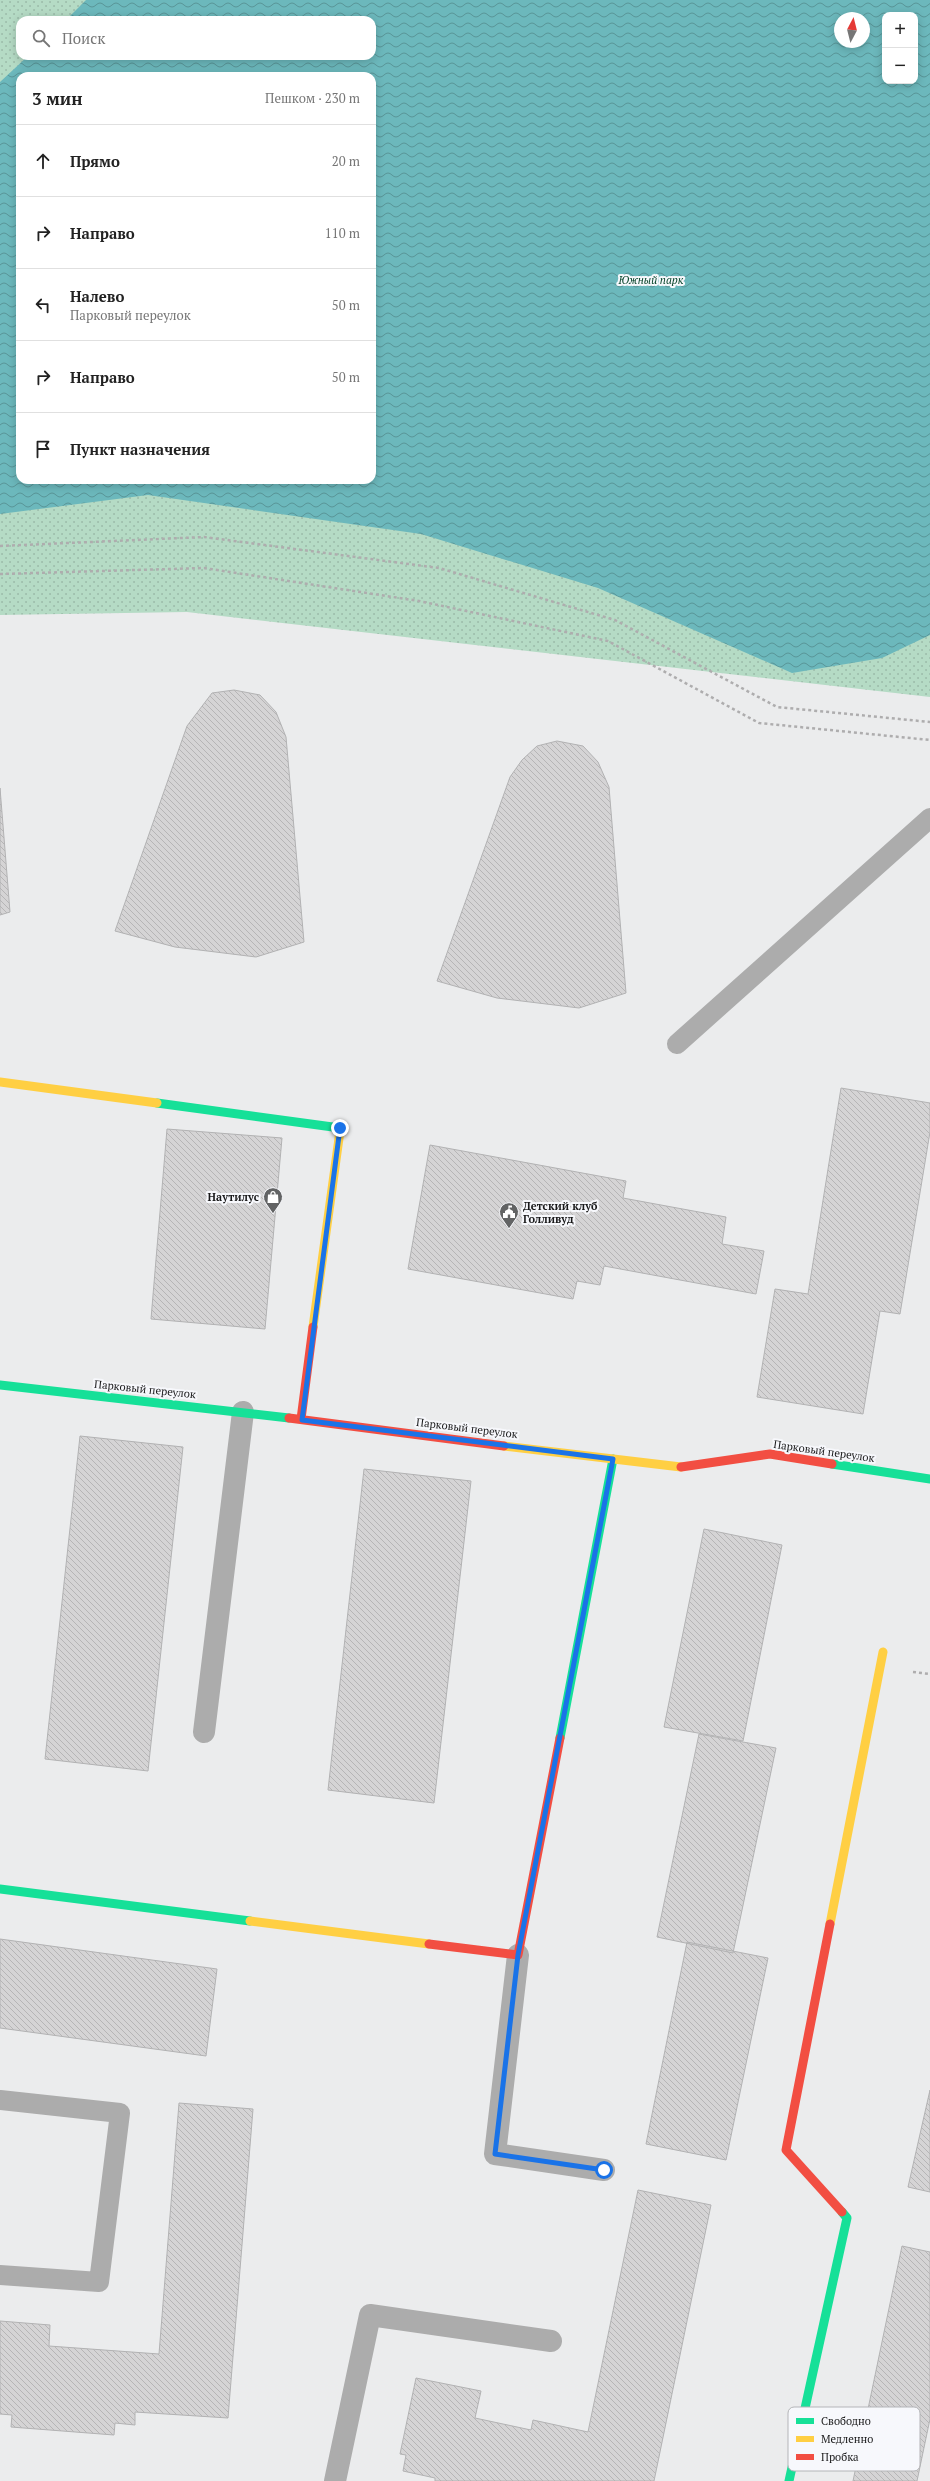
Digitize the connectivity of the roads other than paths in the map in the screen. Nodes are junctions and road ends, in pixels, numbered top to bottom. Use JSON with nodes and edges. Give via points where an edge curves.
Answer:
{"nodes":[{"id":1,"x":930,"y":818,"type":"edge"},
{"id":2,"x":677,"y":1044,"type":"dead end"},
{"id":3,"x":0,"y":1082,"type":"edge"},
{"id":4,"x":0,"y":1385,"type":"edge"},
{"id":5,"x":243,"y":1412,"type":"junction"},
{"id":6,"x":302,"y":1420,"type":"junction"},
{"id":7,"x":613,"y":1459,"type":"junction"},
{"id":8,"x":930,"y":1479,"type":"edge"},
{"id":9,"x":883,"y":1652,"type":"dead end"},
{"id":10,"x":204,"y":1732,"type":"dead end"},
{"id":11,"x":0,"y":1889,"type":"edge"},
{"id":12,"x":518,"y":1955,"type":"junction"},
{"id":13,"x":0,"y":2100,"type":"edge"},
{"id":14,"x":604,"y":2170,"type":"dead end"},
{"id":15,"x":0,"y":2275,"type":"edge"},
{"id":16,"x":551,"y":2341,"type":"dead end"},
{"id":17,"x":805,"y":2407,"type":"edge"},
{"id":18,"x":791,"y":2471,"type":"edge"},
{"id":19,"x":335,"y":2481,"type":"edge"},
{"id":20,"x":789,"y":2481,"type":"edge"}],
"edges":[{"from":1,"to":2,"type":"lane"},
{"from":3,"to":6,"type":"street","via":[[340,1128]]},
{"from":4,"to":5,"type":"street","name":"Парковый переулок"},
{"from":5,"to":6,"type":"street","name":"Парковый переулок"},
{"from":5,"to":10,"type":"street"},
{"from":6,"to":7,"type":"street","name":"Парковый переулок"},
{"from":7,"to":8,"type":"street","name":"Парковый переулок","via":[[676,1468],[770,1454]]},
{"from":7,"to":12,"type":"street"},
{"from":9,"to":17,"type":"street","via":[[786,2150],[847,2218]]},
{"from":11,"to":12,"type":"street"},
{"from":12,"to":14,"type":"street","via":[[495,2154]]},
{"from":13,"to":15,"type":"lane","via":[[120,2113],[99,2282]]},
{"from":16,"to":19,"type":"street","via":[[370,2315]]},
{"from":18,"to":20,"type":"street"}]}
